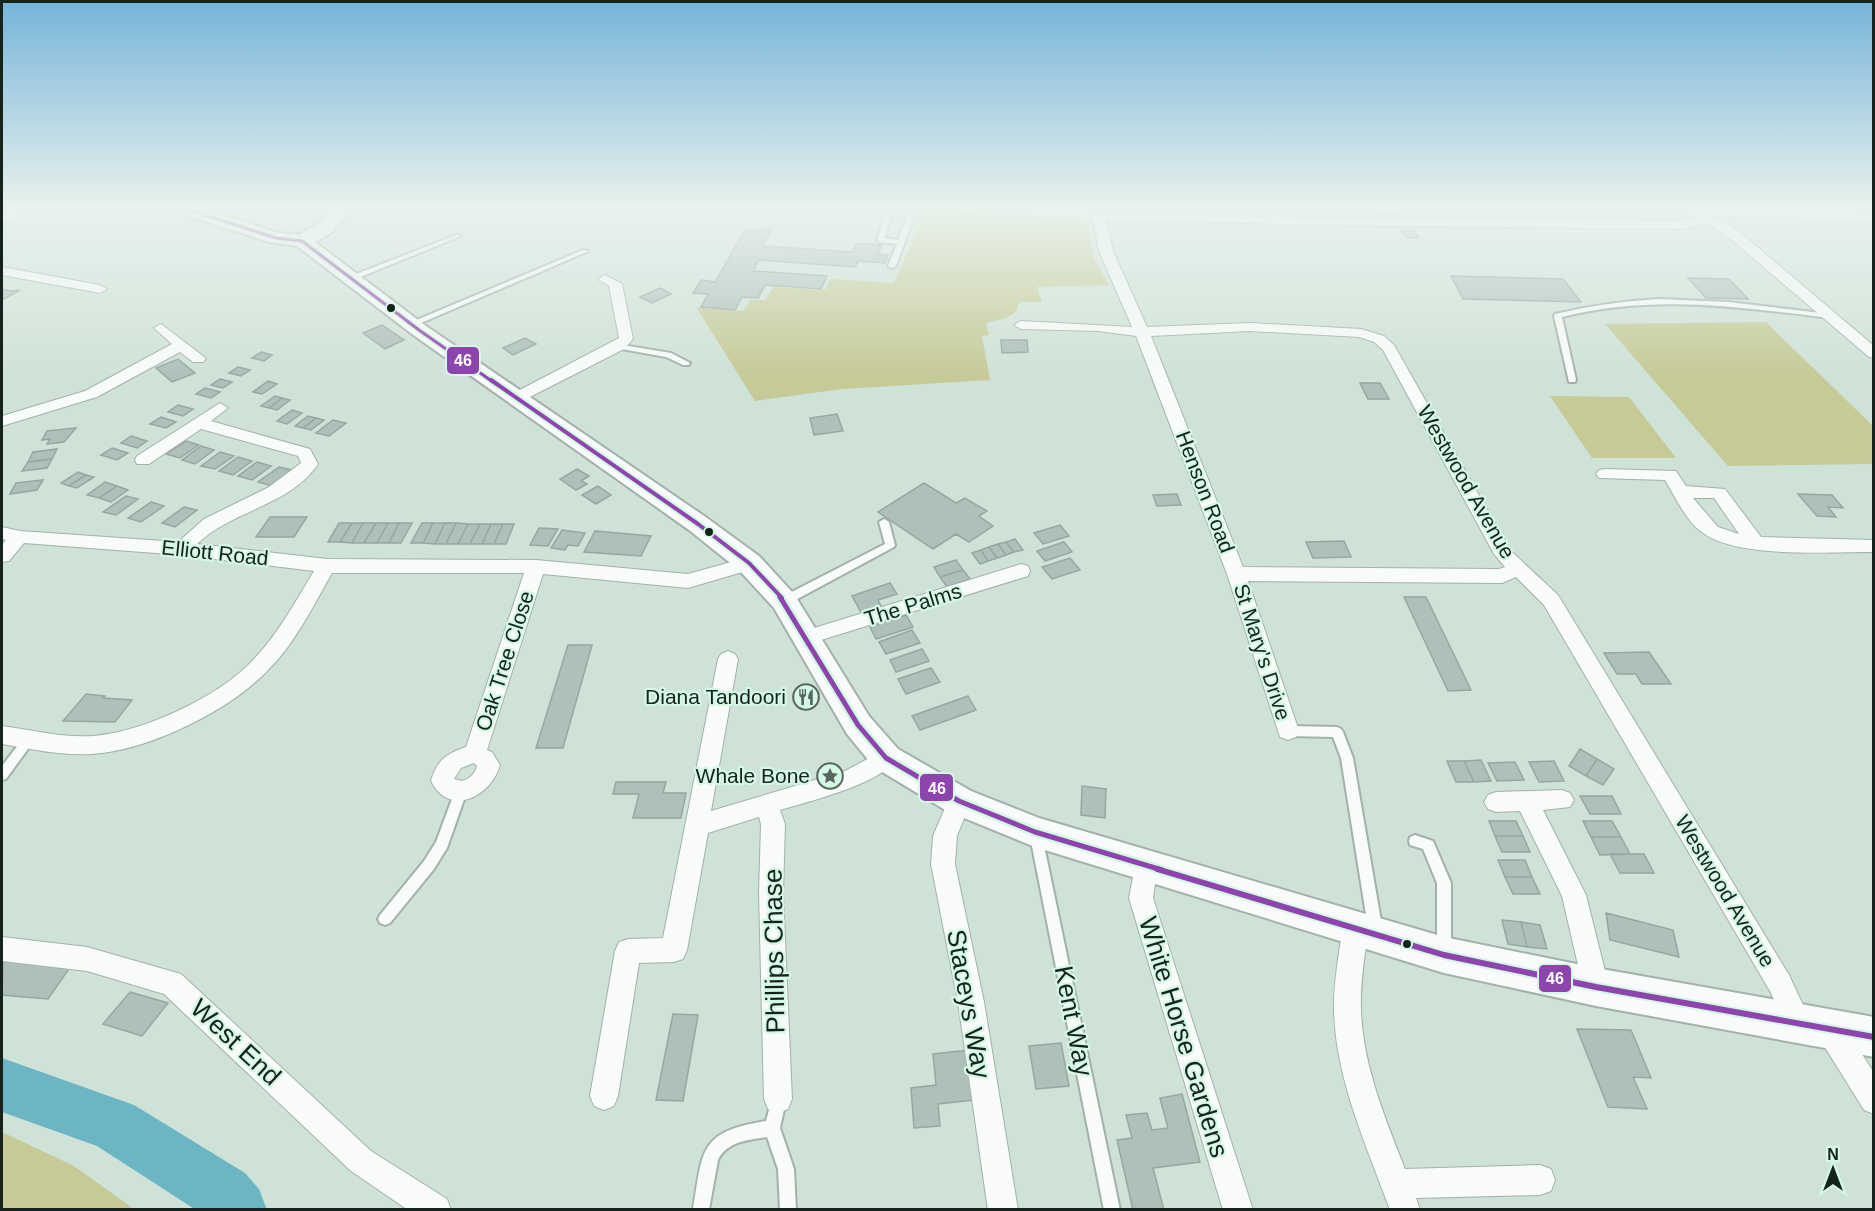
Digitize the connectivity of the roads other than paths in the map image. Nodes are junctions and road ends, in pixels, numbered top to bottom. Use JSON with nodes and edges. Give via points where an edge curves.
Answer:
{"nodes":[{"id":1,"x":333,"y":265,"type":"edge"},
{"id":2,"x":385,"y":265,"type":"edge"},
{"id":3,"x":553,"y":265,"type":"edge"},
{"id":4,"x":1112,"y":265,"type":"edge"},
{"id":5,"x":1769,"y":265,"type":"edge"},
{"id":6,"x":2,"y":271,"type":"edge"},
{"id":7,"x":350,"y":278,"type":"junction"},
{"id":8,"x":605,"y":279,"type":"dead end"},
{"id":9,"x":100,"y":289,"type":"dead end"},
{"id":10,"x":1830,"y":316,"type":"junction"},
{"id":11,"x":411,"y":324,"type":"junction"},
{"id":12,"x":1021,"y":325,"type":"dead end"},
{"id":13,"x":161,"y":328,"type":"dead end"},
{"id":14,"x":1142,"y":332,"type":"junction"},
{"id":15,"x":1874,"y":336,"type":"edge"},
{"id":16,"x":180,"y":346,"type":"junction"},
{"id":17,"x":619,"y":346,"type":"junction"},
{"id":18,"x":1874,"y":354,"type":"edge"},
{"id":19,"x":198,"y":359,"type":"dead end"},
{"id":20,"x":686,"y":363,"type":"dead end"},
{"id":21,"x":1572,"y":380,"type":"dead end"},
{"id":22,"x":518,"y":397,"type":"junction"},
{"id":23,"x":220,"y":408,"type":"dead end"},
{"id":24,"x":2,"y":422,"type":"edge"},
{"id":25,"x":199,"y":423,"type":"junction"},
{"id":26,"x":143,"y":460,"type":"dead end"},
{"id":27,"x":1605,"y":474,"type":"dead end"},
{"id":28,"x":1682,"y":492,"type":"junction"},
{"id":29,"x":884,"y":522,"type":"dead end"},
{"id":30,"x":11,"y":535,"type":"edge"},
{"id":31,"x":1755,"y":542,"type":"junction"},
{"id":32,"x":1874,"y":546,"type":"edge"},
{"id":33,"x":182,"y":549,"type":"junction"},
{"id":34,"x":2,"y":556,"type":"edge"},
{"id":35,"x":749,"y":563,"type":"junction"},
{"id":36,"x":327,"y":566,"type":"junction"},
{"id":37,"x":536,"y":567,"type":"junction"},
{"id":38,"x":1516,"y":569,"type":"junction"},
{"id":39,"x":1021,"y":571,"type":"dead end"},
{"id":40,"x":1236,"y":574,"type":"junction"},
{"id":41,"x":784,"y":601,"type":"junction"},
{"id":42,"x":805,"y":638,"type":"junction"},
{"id":43,"x":728,"y":659,"type":"dead end"},
{"id":44,"x":1288,"y":731,"type":"joint"},
{"id":45,"x":2,"y":735,"type":"edge"},
{"id":46,"x":29,"y":739,"type":"junction"},
{"id":47,"x":886,"y":758,"type":"junction"},
{"id":48,"x":2,"y":775,"type":"edge"},
{"id":49,"x":461,"y":791,"type":"joint"},
{"id":50,"x":1562,"y":800,"type":"dead end"},
{"id":51,"x":959,"y":801,"type":"junction"},
{"id":52,"x":1527,"y":801,"type":"junction"},
{"id":53,"x":1496,"y":802,"type":"dead end"},
{"id":54,"x":766,"y":804,"type":"junction"},
{"id":55,"x":697,"y":826,"type":"junction"},
{"id":56,"x":1035,"y":832,"type":"junction"},
{"id":57,"x":1415,"y":841,"type":"dead end"},
{"id":58,"x":1146,"y":864,"type":"junction"},
{"id":59,"x":385,"y":919,"type":"dead end"},
{"id":60,"x":1363,"y":933,"type":"junction"},
{"id":61,"x":2,"y":949,"type":"edge"},
{"id":62,"x":1444,"y":955,"type":"junction"},
{"id":63,"x":1596,"y":987,"type":"junction"},
{"id":64,"x":1814,"y":1026,"type":"junction"},
{"id":65,"x":1874,"y":1037,"type":"edge"},
{"id":66,"x":604,"y":1096,"type":"dead end"},
{"id":67,"x":778,"y":1099,"type":"joint"},
{"id":68,"x":1874,"y":1100,"type":"edge"},
{"id":69,"x":772,"y":1128,"type":"junction"},
{"id":70,"x":1540,"y":1180,"type":"dead end"},
{"id":71,"x":1400,"y":1197,"type":"edge"},
{"id":72,"x":435,"y":1209,"type":"edge"},
{"id":73,"x":701,"y":1209,"type":"edge"},
{"id":74,"x":788,"y":1209,"type":"edge"},
{"id":75,"x":1003,"y":1209,"type":"edge"},
{"id":76,"x":1112,"y":1209,"type":"edge"},
{"id":77,"x":1238,"y":1209,"type":"edge"}],
"edges":[{"from":1,"to":7,"type":"main road"},
{"from":2,"to":7,"type":"lane"},
{"from":3,"to":11,"type":"lane"},
{"from":4,"to":14,"type":"street","name":"Henson Road"},
{"from":5,"to":10,"type":"street"},
{"from":6,"to":9,"type":"street"},
{"from":7,"to":11,"type":"main road"},
{"from":8,"to":17,"type":"street","via":[[615,284],[626,339]]},
{"from":10,"to":15,"type":"street"},
{"from":10,"to":18,"type":"street"},
{"from":10,"to":21,"type":"lane","via":[[1737,305],[1655,301],[1588,306],[1558,316]]},
{"from":11,"to":22,"type":"main road"},
{"from":12,"to":14,"type":"street","name":"Westwood Avenue"},
{"from":13,"to":16,"type":"street"},
{"from":14,"to":38,"type":"street","name":"Westwood Avenue","via":[[1250,327],[1361,333],[1379,339],[1389,348],[1503,554]]},
{"from":14,"to":40,"type":"street","name":"Henson Road"},
{"from":16,"to":19,"type":"street"},
{"from":16,"to":24,"type":"street","via":[[91,394]]},
{"from":17,"to":20,"type":"lane"},
{"from":17,"to":22,"type":"street"},
{"from":22,"to":35,"type":"main road"},
{"from":23,"to":25,"type":"street"},
{"from":25,"to":26,"type":"street"},
{"from":25,"to":33,"type":"street","via":[[304,453],[310,464],[297,480],[209,524]]},
{"from":27,"to":28,"type":"street","via":[[1670,475]]},
{"from":28,"to":31,"type":"street","via":[[1714,533]]},
{"from":28,"to":31,"type":"street","via":[[1719,493]]},
{"from":29,"to":41,"type":"lane","via":[[890,544]]},
{"from":30,"to":33,"type":"street","name":"Elliott Road"},
{"from":30,"to":34,"type":"street"},
{"from":31,"to":32,"type":"street"},
{"from":33,"to":36,"type":"street","name":"Elliott Road"},
{"from":35,"to":37,"type":"street","name":"Elliott Road","via":[[688,581]]},
{"from":35,"to":41,"type":"main road"},
{"from":36,"to":37,"type":"street","name":"Elliott Road"},
{"from":36,"to":46,"type":"street","via":[[280,642],[258,668],[228,692],[157,729],[123,741],[91,745]]},
{"from":37,"to":49,"type":"street","name":"Oak Tree Close","via":[[475,754],[489,765],[488,774],[480,784]]},
{"from":38,"to":40,"type":"street","name":"Henson Road","via":[[1502,576]]},
{"from":38,"to":64,"type":"street","name":"Westwood Avenue","via":[[1551,600],[1780,984]]},
{"from":39,"to":42,"type":"street","name":"The Palms"},
{"from":40,"to":44,"type":"street","name":"St Mary's Drive"},
{"from":41,"to":42,"type":"main road"},
{"from":42,"to":47,"type":"main road","via":[[858,725]]},
{"from":43,"to":55,"type":"street"},
{"from":44,"to":60,"type":"lane","via":[[1337,732],[1347,758],[1374,921]]},
{"from":45,"to":46,"type":"street"},
{"from":46,"to":48,"type":"lane"},
{"from":47,"to":51,"type":"main road"},
{"from":47,"to":54,"type":"street","via":[[852,778]]},
{"from":49,"to":59,"type":"lane","via":[[442,844]]},
{"from":50,"to":52,"type":"street"},
{"from":51,"to":56,"type":"main road"},
{"from":51,"to":75,"type":"street","name":"Staceys Way","via":[[945,836],[943,864],[971,1002]]},
{"from":52,"to":53,"type":"street"},
{"from":52,"to":63,"type":"street","via":[[1574,895]]},
{"from":54,"to":55,"type":"street"},
{"from":54,"to":67,"type":"street","name":"Phillips Chase","via":[[773,824],[771,893]]},
{"from":55,"to":66,"type":"street","via":[[674,950],[628,951]]},
{"from":56,"to":58,"type":"main road"},
{"from":56,"to":76,"type":"lane","name":"Kent Way"},
{"from":57,"to":62,"type":"lane","via":[[1428,845],[1444,883]]},
{"from":58,"to":60,"type":"main road"},
{"from":58,"to":77,"type":"street","name":"White Horse Gardens","via":[[1141,898]]},
{"from":60,"to":62,"type":"main road"},
{"from":60,"to":71,"type":"street","via":[[1348,994],[1348,1020],[1354,1057]]},
{"from":61,"to":72,"type":"street","name":"West End","via":[[87,959],[172,983],[362,1161]]},
{"from":62,"to":63,"type":"main road"},
{"from":63,"to":64,"type":"main road"},
{"from":64,"to":65,"type":"main road"},
{"from":64,"to":68,"type":"street","name":"Westwood Avenue"},
{"from":67,"to":69,"type":"lane"},
{"from":69,"to":73,"type":"lane","via":[[741,1132],[720,1140],[711,1155]]},
{"from":69,"to":74,"type":"lane","via":[[786,1169]]},
{"from":70,"to":71,"type":"street"}]}
